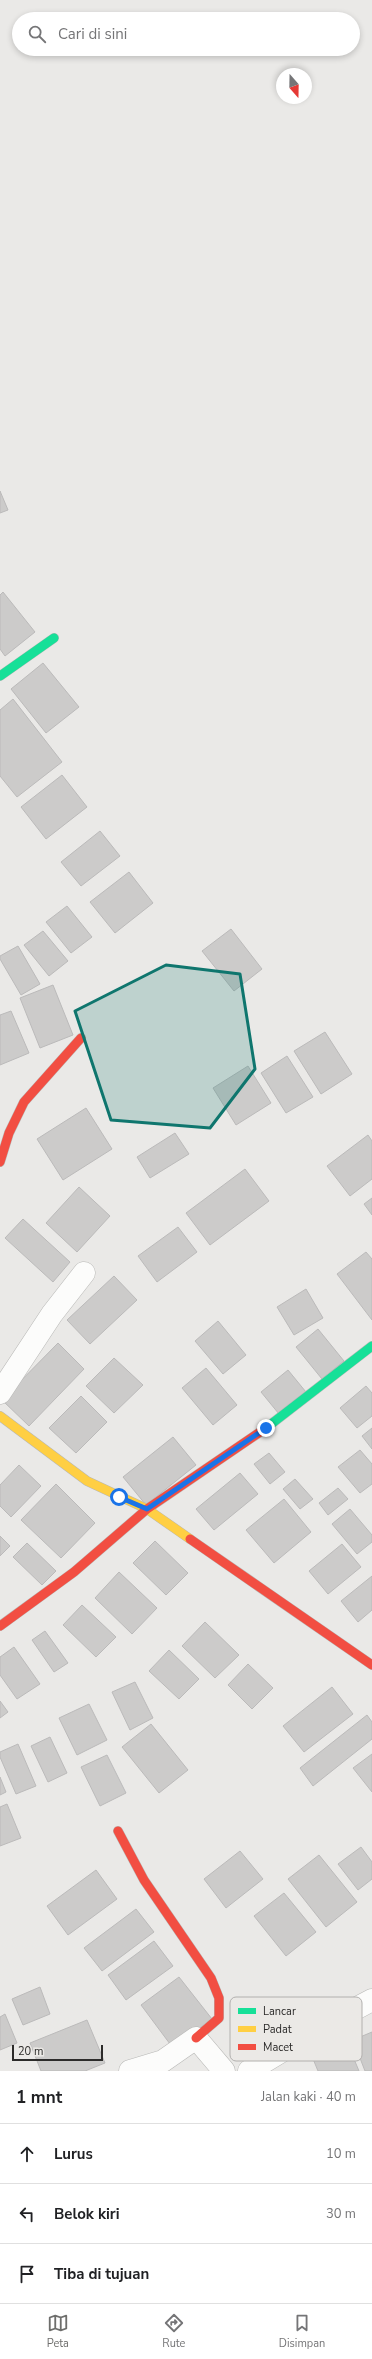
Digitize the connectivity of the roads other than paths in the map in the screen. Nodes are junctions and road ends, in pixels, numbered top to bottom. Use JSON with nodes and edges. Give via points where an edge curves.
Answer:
{"nodes":[{"id":1,"x":54,"y":638,"type":"dead end"},
{"id":2,"x":0,"y":676,"type":"edge"},
{"id":3,"x":81,"y":1038,"type":"dead end"},
{"id":4,"x":0,"y":1162,"type":"edge"},
{"id":5,"x":84,"y":1273,"type":"dead end"},
{"id":6,"x":372,"y":1346,"type":"edge"},
{"id":7,"x":0,"y":1393,"type":"edge"},
{"id":8,"x":0,"y":1416,"type":"edge"},
{"id":9,"x":147,"y":1509,"type":"junction"},
{"id":10,"x":0,"y":1626,"type":"edge"},
{"id":11,"x":372,"y":1666,"type":"edge"},
{"id":12,"x":118,"y":1831,"type":"dead end"},
{"id":13,"x":372,"y":2000,"type":"edge"},
{"id":14,"x":362,"y":2005,"type":"edge"},
{"id":15,"x":196,"y":2038,"type":"junction"},
{"id":16,"x":266,"y":2061,"type":"edge"},
{"id":17,"x":130,"y":2071,"type":"edge"},
{"id":18,"x":224,"y":2071,"type":"edge"},
{"id":19,"x":249,"y":2071,"type":"edge"}],
"edges":[{"from":1,"to":2,"type":"street"},
{"from":3,"to":4,"type":"street","via":[[24,1102],[9,1133]]},
{"from":5,"to":7,"type":"street","via":[[52,1314]]},
{"from":6,"to":9,"type":"street","via":[[266,1428]]},
{"from":8,"to":9,"type":"street","via":[[87,1481]]},
{"from":9,"to":10,"type":"street","via":[[74,1572]]},
{"from":9,"to":11,"type":"street"},
{"from":12,"to":15,"type":"street","via":[[144,1880],[211,1978],[219,1998],[219,2018]]},
{"from":13,"to":14,"type":"street"},
{"from":15,"to":17,"type":"street","via":[[163,2061]]},
{"from":15,"to":18,"type":"street"},
{"from":16,"to":19,"type":"street"}]}
